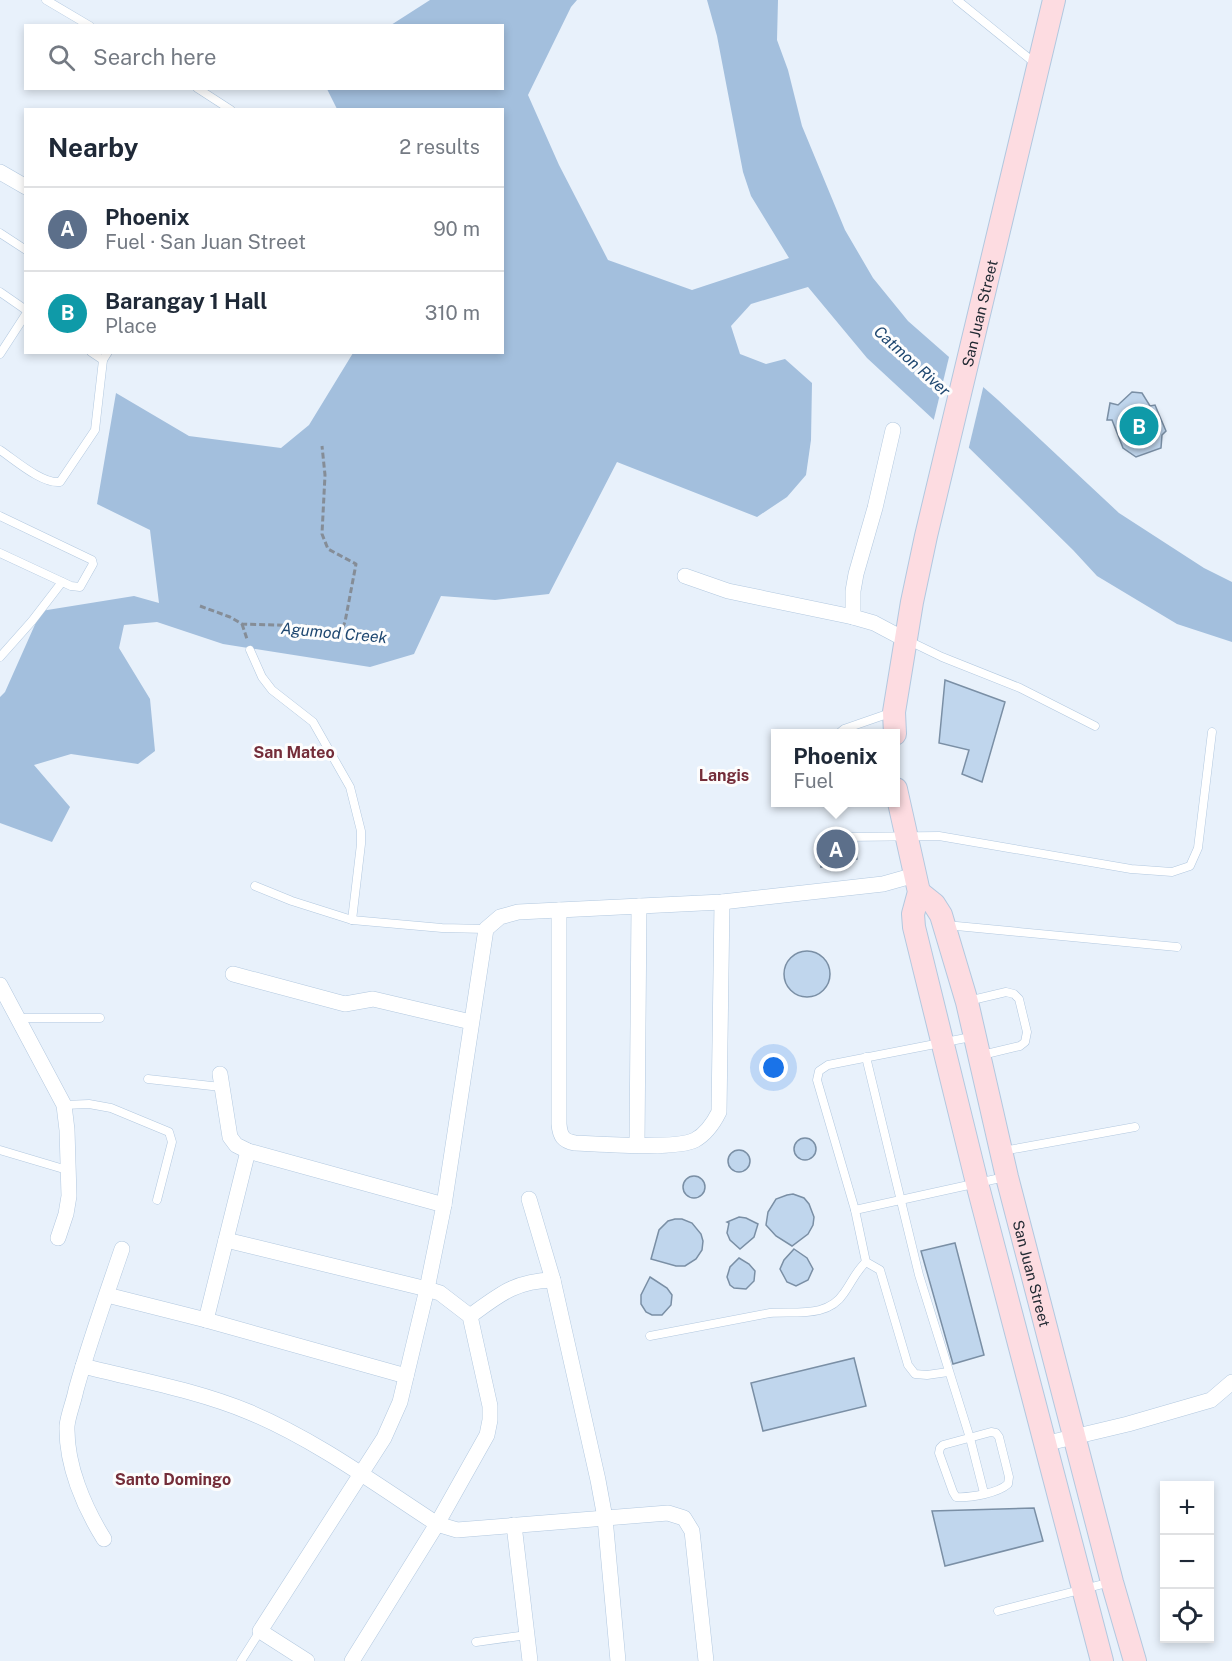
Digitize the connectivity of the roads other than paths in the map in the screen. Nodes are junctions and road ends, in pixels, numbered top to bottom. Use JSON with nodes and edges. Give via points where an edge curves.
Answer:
{"nodes":[{"id":1,"x":46,"y":0,"type":"edge"},
{"id":2,"x":957,"y":0,"type":"edge"},
{"id":3,"x":1053,"y":0,"type":"edge"},
{"id":4,"x":87,"y":24,"type":"edge"},
{"id":5,"x":1037,"y":65,"type":"junction"},
{"id":6,"x":200,"y":90,"type":"edge"},
{"id":7,"x":228,"y":108,"type":"edge"},
{"id":8,"x":0,"y":172,"type":"edge"},
{"id":9,"x":24,"y":186,"type":"edge"},
{"id":10,"x":0,"y":233,"type":"edge"},
{"id":11,"x":24,"y":249,"type":"edge"},
{"id":12,"x":0,"y":292,"type":"edge"},
{"id":13,"x":24,"y":310,"type":"edge"},
{"id":14,"x":24,"y":315,"type":"edge"},
{"id":15,"x":0,"y":354,"type":"edge"},
{"id":16,"x":105,"y":356,"type":"edge"},
{"id":17,"x":893,"y":430,"type":"dead end"},
{"id":18,"x":0,"y":450,"type":"edge"},
{"id":19,"x":0,"y":516,"type":"edge"},
{"id":20,"x":0,"y":554,"type":"edge"},
{"id":21,"x":685,"y":576,"type":"dead end"},
{"id":22,"x":62,"y":582,"type":"junction"},
{"id":23,"x":853,"y":617,"type":"junction"},
{"id":24,"x":906,"y":640,"type":"junction"},
{"id":25,"x":250,"y":650,"type":"dead end"},
{"id":26,"x":0,"y":657,"type":"edge"},
{"id":27,"x":894,"y":723,"type":"edge"},
{"id":28,"x":1095,"y":726,"type":"dead end"},
{"id":29,"x":844,"y":729,"type":"edge"},
{"id":30,"x":1212,"y":732,"type":"dead end"},
{"id":31,"x":900,"y":807,"type":"edge"},
{"id":32,"x":906,"y":836,"type":"junction"},
{"id":33,"x":833,"y":842,"type":"dead end"},
{"id":34,"x":917,"y":883,"type":"junction"},
{"id":35,"x":255,"y":886,"type":"dead end"},
{"id":36,"x":722,"y":902,"type":"junction"},
{"id":37,"x":639,"y":906,"type":"junction"},
{"id":38,"x":559,"y":910,"type":"junction"},
{"id":39,"x":352,"y":920,"type":"junction"},
{"id":40,"x":944,"y":925,"type":"junction"},
{"id":41,"x":486,"y":929,"type":"junction"},
{"id":42,"x":1177,"y":947,"type":"dead end"},
{"id":43,"x":233,"y":974,"type":"dead end"},
{"id":44,"x":0,"y":985,"type":"edge"},
{"id":45,"x":967,"y":1002,"type":"junction"},
{"id":46,"x":17,"y":1018,"type":"junction"},
{"id":47,"x":100,"y":1018,"type":"dead end"},
{"id":48,"x":471,"y":1022,"type":"junction"},
{"id":49,"x":942,"y":1043,"type":"junction"},
{"id":50,"x":977,"y":1046,"type":"junction"},
{"id":51,"x":866,"y":1057,"type":"junction"},
{"id":52,"x":148,"y":1079,"type":"dead end"},
{"id":53,"x":221,"y":1081,"type":"joint"},
{"id":54,"x":64,"y":1104,"type":"junction"},
{"id":55,"x":1135,"y":1127,"type":"dead end"},
{"id":56,"x":637,"y":1144,"type":"junction"},
{"id":57,"x":0,"y":1150,"type":"edge"},
{"id":58,"x":248,"y":1151,"type":"junction"},
{"id":59,"x":1001,"y":1151,"type":"junction"},
{"id":60,"x":68,"y":1170,"type":"junction"},
{"id":61,"x":1007,"y":1177,"type":"junction"},
{"id":62,"x":977,"y":1183,"type":"junction"},
{"id":63,"x":529,"y":1199,"type":"dead end"},
{"id":64,"x":157,"y":1200,"type":"dead end"},
{"id":65,"x":900,"y":1200,"type":"junction"},
{"id":66,"x":444,"y":1206,"type":"junction"},
{"id":67,"x":855,"y":1210,"type":"junction"},
{"id":68,"x":58,"y":1238,"type":"dead end"},
{"id":69,"x":226,"y":1240,"type":"junction"},
{"id":70,"x":122,"y":1249,"type":"dead end"},
{"id":71,"x":866,"y":1262,"type":"junction"},
{"id":72,"x":553,"y":1280,"type":"junction"},
{"id":73,"x":427,"y":1289,"type":"junction"},
{"id":74,"x":106,"y":1295,"type":"junction"},
{"id":75,"x":470,"y":1316,"type":"junction"},
{"id":76,"x":206,"y":1320,"type":"junction"},
{"id":77,"x":650,"y":1336,"type":"dead end"},
{"id":78,"x":83,"y":1366,"type":"junction"},
{"id":79,"x":948,"y":1372,"type":"junction"},
{"id":80,"x":406,"y":1376,"type":"junction"},
{"id":81,"x":1232,"y":1382,"type":"edge"},
{"id":82,"x":1076,"y":1436,"type":"junction"},
{"id":83,"x":970,"y":1438,"type":"junction"},
{"id":84,"x":1044,"y":1444,"type":"junction"},
{"id":85,"x":361,"y":1474,"type":"junction"},
{"id":86,"x":984,"y":1493,"type":"junction"},
{"id":87,"x":606,"y":1518,"type":"junction"},
{"id":88,"x":437,"y":1524,"type":"junction"},
{"id":89,"x":514,"y":1525,"type":"junction"},
{"id":90,"x":104,"y":1539,"type":"dead end"},
{"id":91,"x":1112,"y":1582,"type":"junction"},
{"id":92,"x":1082,"y":1589,"type":"junction"},
{"id":93,"x":998,"y":1611,"type":"dead end"},
{"id":94,"x":260,"y":1631,"type":"junction"},
{"id":95,"x":527,"y":1635,"type":"junction"},
{"id":96,"x":476,"y":1642,"type":"dead end"},
{"id":97,"x":241,"y":1661,"type":"edge"},
{"id":98,"x":307,"y":1661,"type":"edge"},
{"id":99,"x":352,"y":1661,"type":"edge"},
{"id":100,"x":530,"y":1661,"type":"edge"},
{"id":101,"x":618,"y":1661,"type":"edge"},
{"id":102,"x":706,"y":1661,"type":"edge"},
{"id":103,"x":1102,"y":1661,"type":"edge"},
{"id":104,"x":1135,"y":1661,"type":"edge"}],
"edges":[{"from":1,"to":4,"type":"lane"},
{"from":2,"to":5,"type":"lane"},
{"from":3,"to":5,"type":"main road","name":"San Juan Street"},
{"from":5,"to":24,"type":"main road","name":"San Juan Street"},
{"from":6,"to":7,"type":"lane"},
{"from":8,"to":9,"type":"street"},
{"from":10,"to":11,"type":"lane"},
{"from":12,"to":13,"type":"lane"},
{"from":14,"to":15,"type":"lane"},
{"from":16,"to":18,"type":"lane","via":[[95,430],[60,482],[43,479]]},
{"from":17,"to":23,"type":"street","via":[[856,574]]},
{"from":19,"to":22,"type":"lane","via":[[92,560],[80,587]]},
{"from":20,"to":22,"type":"lane"},
{"from":21,"to":23,"type":"street","via":[[728,591]]},
{"from":22,"to":26,"type":"lane"},
{"from":23,"to":24,"type":"street"},
{"from":24,"to":27,"type":"main road","name":"San Juan Street"},
{"from":24,"to":28,"type":"lane","via":[[1020,688]]},
{"from":25,"to":39,"type":"lane","via":[[261,677],[272,690],[314,722],[350,787],[361,831]]},
{"from":27,"to":29,"type":"lane"},
{"from":30,"to":32,"type":"lane","via":[[1198,848],[1190,866],[1172,872],[1131,869],[939,836]]},
{"from":31,"to":32,"type":"main road","name":"San Juan Street"},
{"from":32,"to":33,"type":"lane","via":[[844,837]]},
{"from":32,"to":34,"type":"main road","name":"San Juan Street"},
{"from":34,"to":36,"type":"street"},
{"from":34,"to":40,"type":"main road","name":"San Juan Street"},
{"from":34,"to":49,"type":"main road","name":"San Juan Street","via":[[914,927]]},
{"from":35,"to":39,"type":"lane"},
{"from":36,"to":37,"type":"street"},
{"from":36,"to":56,"type":"street","via":[[719,1112],[695,1140],[682,1144]]},
{"from":37,"to":38,"type":"street"},
{"from":37,"to":56,"type":"street"},
{"from":38,"to":41,"type":"street","via":[[507,914]]},
{"from":38,"to":56,"type":"street","via":[[562,1138],[575,1143]]},
{"from":39,"to":41,"type":"lane"},
{"from":40,"to":42,"type":"lane"},
{"from":40,"to":45,"type":"main road","name":"San Juan Street"},
{"from":41,"to":48,"type":"street"},
{"from":43,"to":48,"type":"street","via":[[345,1004],[373,999]]},
{"from":44,"to":46,"type":"street"},
{"from":45,"to":50,"type":"main road","name":"San Juan Street"},
{"from":45,"to":50,"type":"lane","via":[[1006,992],[1014,994],[1019,999],[1027,1032],[1020,1046]]},
{"from":46,"to":47,"type":"lane"},
{"from":46,"to":54,"type":"street"},
{"from":48,"to":66,"type":"street"},
{"from":49,"to":50,"type":"lane"},
{"from":49,"to":51,"type":"lane"},
{"from":49,"to":62,"type":"main road","name":"San Juan Street"},
{"from":50,"to":59,"type":"main road","name":"San Juan Street"},
{"from":51,"to":65,"type":"lane"},
{"from":51,"to":67,"type":"lane","via":[[828,1065],[819,1071],[817,1080]]},
{"from":52,"to":53,"type":"lane"},
{"from":53,"to":58,"type":"street","via":[[230,1137]]},
{"from":54,"to":60,"type":"street"},
{"from":54,"to":64,"type":"lane","via":[[111,1108],[169,1132],[172,1142]]},
{"from":55,"to":59,"type":"lane"},
{"from":57,"to":60,"type":"lane"},
{"from":58,"to":66,"type":"street"},
{"from":58,"to":69,"type":"street"},
{"from":59,"to":61,"type":"main road","name":"San Juan Street"},
{"from":60,"to":68,"type":"street","via":[[69,1196]]},
{"from":61,"to":62,"type":"lane"},
{"from":61,"to":82,"type":"main road","name":"San Juan Street"},
{"from":62,"to":65,"type":"lane"},
{"from":62,"to":84,"type":"main road","name":"San Juan Street"},
{"from":63,"to":72,"type":"street"},
{"from":65,"to":67,"type":"lane"},
{"from":65,"to":79,"type":"lane"},
{"from":66,"to":73,"type":"street"},
{"from":67,"to":71,"type":"lane"},
{"from":69,"to":73,"type":"street"},
{"from":69,"to":76,"type":"street"},
{"from":70,"to":74,"type":"street"},
{"from":71,"to":77,"type":"lane","via":[[837,1303],[829,1308],[770,1313]]},
{"from":71,"to":79,"type":"lane","via":[[880,1270],[908,1365],[915,1374]]},
{"from":72,"to":75,"type":"street","via":[[513,1287]]},
{"from":72,"to":87,"type":"street"},
{"from":73,"to":75,"type":"street","via":[[440,1293]]},
{"from":73,"to":80,"type":"street"},
{"from":74,"to":76,"type":"street"},
{"from":74,"to":78,"type":"street"},
{"from":75,"to":88,"type":"street","via":[[490,1420],[483,1446]]},
{"from":76,"to":80,"type":"street"},
{"from":78,"to":85,"type":"street","via":[[204,1396],[248,1412],[282,1427]]},
{"from":78,"to":90,"type":"street","via":[[67,1425],[72,1461],[85,1502]]},
{"from":79,"to":83,"type":"lane"},
{"from":80,"to":85,"type":"street","via":[[393,1420]]},
{"from":81,"to":82,"type":"street","via":[[1210,1401]]},
{"from":82,"to":84,"type":"street"},
{"from":82,"to":91,"type":"main road","name":"San Juan Street"},
{"from":83,"to":86,"type":"lane"},
{"from":83,"to":86,"type":"lane","via":[[996,1433],[1009,1477],[1004,1488]]},
{"from":83,"to":86,"type":"lane","via":[[943,1445],[939,1453],[956,1497]]},
{"from":84,"to":92,"type":"main road","name":"San Juan Street"},
{"from":85,"to":88,"type":"street"},
{"from":85,"to":94,"type":"street"},
{"from":87,"to":89,"type":"street"},
{"from":87,"to":101,"type":"street"},
{"from":87,"to":102,"type":"street","via":[[668,1513],[684,1518],[692,1531]]},
{"from":88,"to":89,"type":"street","via":[[457,1530]]},
{"from":88,"to":99,"type":"street"},
{"from":89,"to":95,"type":"street"},
{"from":91,"to":92,"type":"lane"},
{"from":91,"to":104,"type":"main road","name":"San Juan Street"},
{"from":92,"to":93,"type":"lane"},
{"from":92,"to":103,"type":"main road","name":"San Juan Street"},
{"from":94,"to":97,"type":"lane"},
{"from":94,"to":98,"type":"street"},
{"from":95,"to":96,"type":"lane"},
{"from":95,"to":100,"type":"street"}]}
